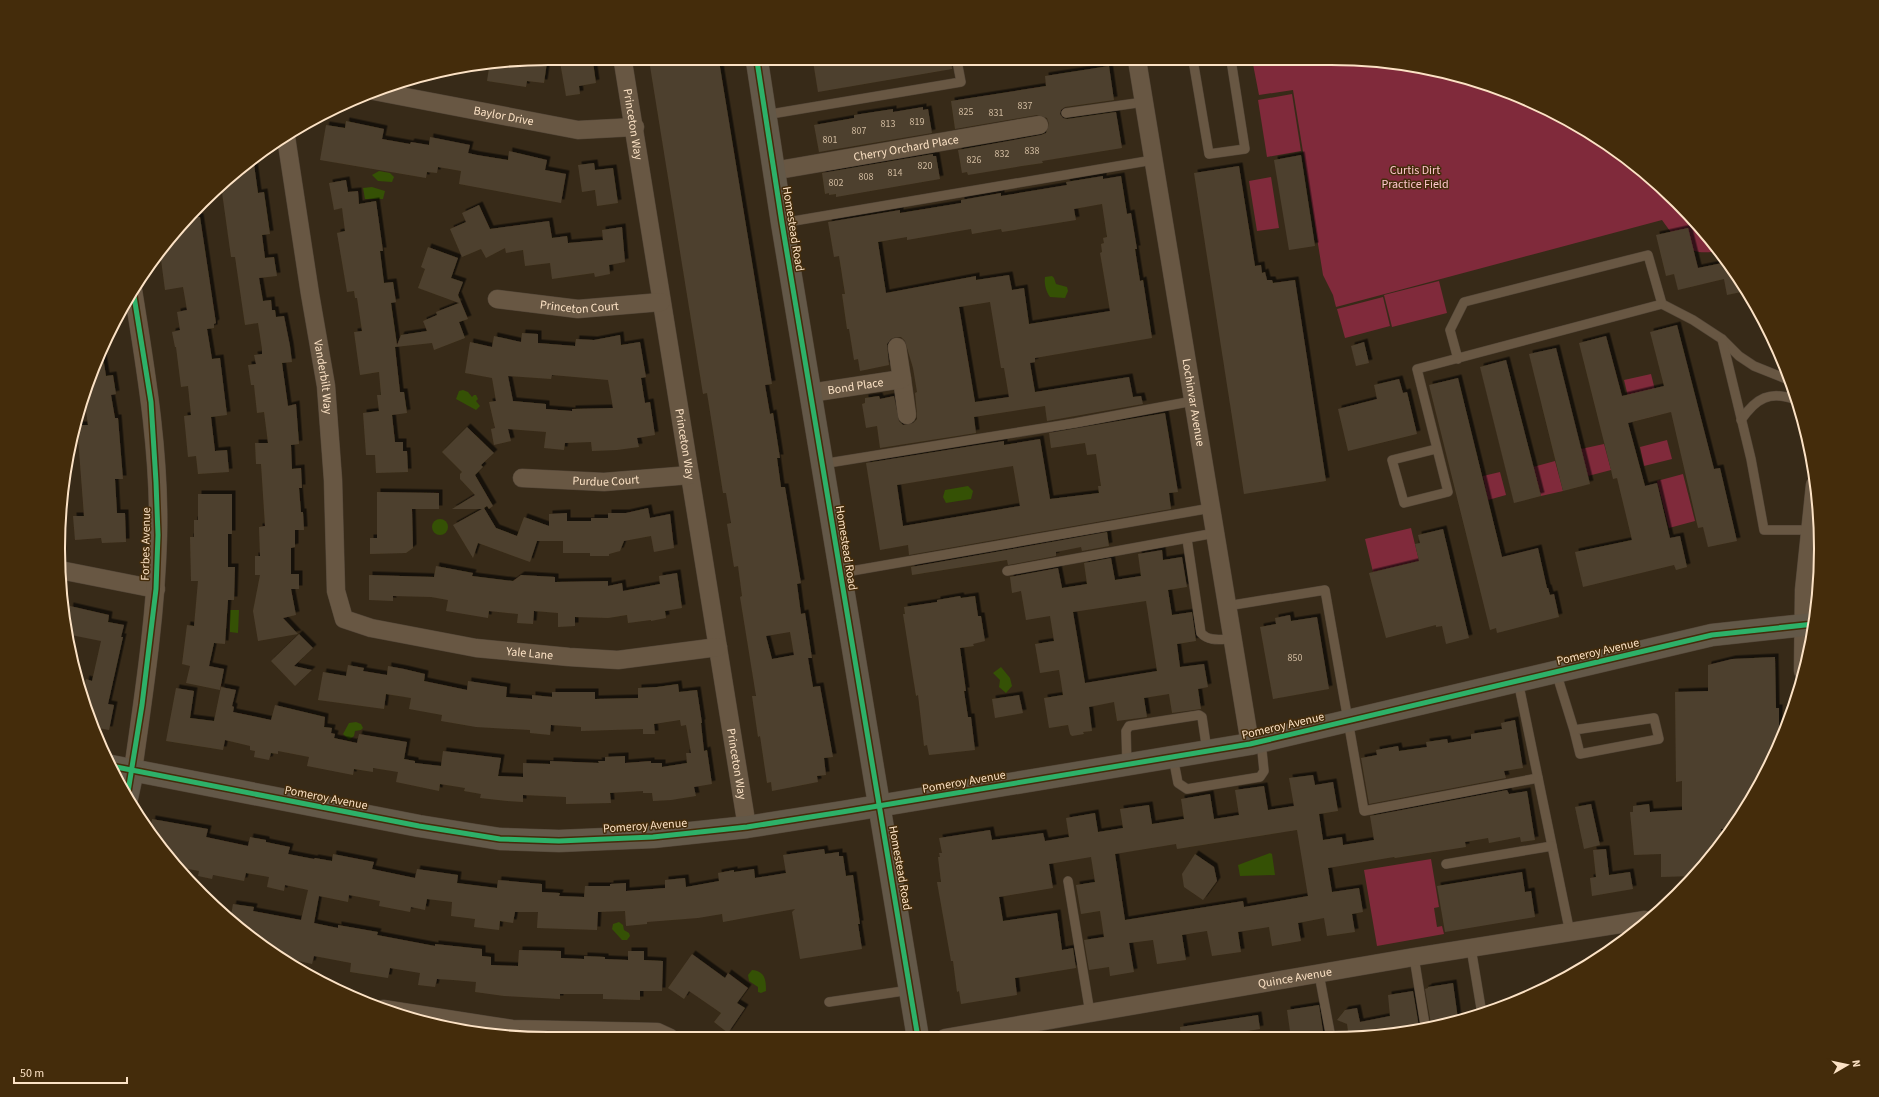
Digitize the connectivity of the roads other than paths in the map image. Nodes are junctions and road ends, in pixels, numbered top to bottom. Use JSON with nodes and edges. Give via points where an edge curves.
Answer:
{"nodes":[{"id":1,"x":624,"y":65,"type":"edge"},
{"id":2,"x":758,"y":65,"type":"edge"},
{"id":3,"x":958,"y":65,"type":"edge"},
{"id":4,"x":1138,"y":65,"type":"edge"},
{"id":5,"x":1194,"y":65,"type":"edge"},
{"id":6,"x":1232,"y":65,"type":"edge"},
{"id":7,"x":386,"y":93,"type":"edge"},
{"id":8,"x":1144,"y":102,"type":"junction"},
{"id":9,"x":1066,"y":113,"type":"dead end"},
{"id":10,"x":765,"y":114,"type":"junction"},
{"id":11,"x":1039,"y":125,"type":"dead end"},
{"id":12,"x":635,"y":127,"type":"junction"},
{"id":13,"x":287,"y":142,"type":"edge"},
{"id":14,"x":1154,"y":160,"type":"junction"},
{"id":15,"x":773,"y":171,"type":"junction"},
{"id":16,"x":782,"y":223,"type":"junction"},
{"id":17,"x":497,"y":299,"type":"dead end"},
{"id":18,"x":134,"y":300,"type":"edge"},
{"id":19,"x":661,"y":302,"type":"junction"},
{"id":20,"x":1662,"y":304,"type":"junction"},
{"id":21,"x":1722,"y":339,"type":"junction"},
{"id":22,"x":897,"y":347,"type":"dead end"},
{"id":23,"x":1458,"y":359,"type":"junction"},
{"id":24,"x":1782,"y":377,"type":"edge"},
{"id":25,"x":902,"y":379,"type":"junction"},
{"id":26,"x":810,"y":393,"type":"junction"},
{"id":27,"x":1790,"y":398,"type":"edge"},
{"id":28,"x":1193,"y":401,"type":"junction"},
{"id":29,"x":907,"y":415,"type":"dead end"},
{"id":30,"x":1741,"y":420,"type":"junction"},
{"id":31,"x":1436,"y":449,"type":"junction"},
{"id":32,"x":822,"y":464,"type":"junction"},
{"id":33,"x":690,"y":475,"type":"junction"},
{"id":34,"x":522,"y":478,"type":"dead end"},
{"id":35,"x":1812,"y":507,"type":"edge"},
{"id":36,"x":1211,"y":508,"type":"junction"},
{"id":37,"x":1809,"y":530,"type":"junction"},
{"id":38,"x":1215,"y":533,"type":"junction"},
{"id":39,"x":1187,"y":539,"type":"junction"},
{"id":40,"x":66,"y":571,"type":"edge"},
{"id":41,"x":1008,"y":571,"type":"dead end"},
{"id":42,"x":840,"y":573,"type":"junction"},
{"id":43,"x":156,"y":589,"type":"junction"},
{"id":44,"x":1227,"y":606,"type":"junction"},
{"id":45,"x":344,"y":619,"type":"joint"},
{"id":46,"x":1808,"y":624,"type":"edge"},
{"id":47,"x":1232,"y":639,"type":"junction"},
{"id":48,"x":718,"y":648,"type":"junction"},
{"id":49,"x":1556,"y":672,"type":"junction"},
{"id":50,"x":1518,"y":681,"type":"junction"},
{"id":51,"x":1348,"y":721,"type":"junction"},
{"id":52,"x":1574,"y":730,"type":"junction"},
{"id":53,"x":1256,"y":743,"type":"junction"},
{"id":54,"x":1207,"y":751,"type":"junction"},
{"id":55,"x":1173,"y":757,"type":"junction"},
{"id":56,"x":1128,"y":765,"type":"junction"},
{"id":57,"x":118,"y":767,"type":"edge"},
{"id":58,"x":133,"y":770,"type":"junction"},
{"id":59,"x":1538,"y":778,"type":"junction"},
{"id":60,"x":129,"y":788,"type":"edge"},
{"id":61,"x":879,"y":806,"type":"junction"},
{"id":62,"x":747,"y":827,"type":"junction"},
{"id":63,"x":1552,"y":846,"type":"junction"},
{"id":64,"x":1446,"y":864,"type":"dead end"},
{"id":65,"x":1068,"y":881,"type":"dead end"},
{"id":66,"x":1638,"y":921,"type":"edge"},
{"id":67,"x":1570,"y":933,"type":"junction"},
{"id":68,"x":1471,"y":948,"type":"junction"},
{"id":69,"x":1414,"y":957,"type":"junction"},
{"id":70,"x":1319,"y":974,"type":"junction"},
{"id":71,"x":910,"y":990,"type":"junction"},
{"id":72,"x":829,"y":1002,"type":"dead end"},
{"id":73,"x":1481,"y":1008,"type":"edge"},
{"id":74,"x":1090,"y":1013,"type":"junction"},
{"id":75,"x":439,"y":1020,"type":"edge"},
{"id":76,"x":1425,"y":1023,"type":"edge"},
{"id":77,"x":478,"y":1027,"type":"edge"},
{"id":78,"x":917,"y":1032,"type":"edge"},
{"id":79,"x":980,"y":1032,"type":"edge"},
{"id":80,"x":1330,"y":1032,"type":"edge"}],
"edges":[{"from":1,"to":12,"type":"street","name":"Princeton Way"},
{"from":2,"to":10,"type":"street","name":"Homestead Road"},
{"from":3,"to":10,"type":"lane","via":[[961,82]]},
{"from":4,"to":8,"type":"street","name":"Lochinvar Avenue"},
{"from":5,"to":6,"type":"lane","via":[[1209,154],[1245,149]]},
{"from":7,"to":12,"type":"street","name":"Baylor Drive","via":[[578,130]]},
{"from":8,"to":9,"type":"lane"},
{"from":8,"to":14,"type":"street","name":"Lochinvar Avenue"},
{"from":10,"to":15,"type":"street","name":"Homestead Road"},
{"from":11,"to":15,"type":"street","name":"Cherry Orchard Place"},
{"from":12,"to":19,"type":"street","name":"Princeton Way"},
{"from":13,"to":45,"type":"street","name":"Vanderbilt Way","via":[[326,386],[333,480],[336,591]]},
{"from":14,"to":16,"type":"lane"},
{"from":14,"to":28,"type":"street","name":"Lochinvar Avenue"},
{"from":15,"to":16,"type":"street","name":"Homestead Road"},
{"from":16,"to":26,"type":"street","name":"Homestead Road"},
{"from":17,"to":19,"type":"street","name":"Princeton Court","via":[[578,309]]},
{"from":18,"to":43,"type":"street","name":"Forbes Avenue","via":[[150,402],[156,482]]},
{"from":19,"to":33,"type":"street","name":"Princeton Way"},
{"from":20,"to":21,"type":"lane"},
{"from":20,"to":23,"type":"lane"},
{"from":20,"to":23,"type":"lane","via":[[1648,256],[1464,302],[1450,330]]},
{"from":21,"to":24,"type":"lane","via":[[1739,356],[1754,366]]},
{"from":21,"to":30,"type":"lane"},
{"from":22,"to":25,"type":"street"},
{"from":23,"to":31,"type":"lane","via":[[1417,369]]},
{"from":25,"to":26,"type":"street","name":"Bond Place"},
{"from":25,"to":29,"type":"street"},
{"from":26,"to":32,"type":"street","name":"Homestead Road"},
{"from":27,"to":30,"type":"lane","via":[[1777,395],[1767,396],[1748,409]]},
{"from":28,"to":32,"type":"lane"},
{"from":28,"to":36,"type":"street","name":"Lochinvar Avenue"},
{"from":30,"to":37,"type":"lane","via":[[1764,530]]},
{"from":31,"to":31,"type":"lane","via":[[1392,460],[1404,504],[1448,492]]},
{"from":32,"to":42,"type":"street","name":"Homestead Road"},
{"from":33,"to":34,"type":"street","name":"Purdue Court","via":[[604,482]]},
{"from":33,"to":48,"type":"street","name":"Princeton Way"},
{"from":35,"to":37,"type":"street"},
{"from":36,"to":38,"type":"street","name":"Lochinvar Avenue"},
{"from":36,"to":42,"type":"lane"},
{"from":37,"to":46,"type":"street"},
{"from":38,"to":39,"type":"lane"},
{"from":38,"to":44,"type":"street","name":"Lochinvar Avenue"},
{"from":39,"to":41,"type":"lane"},
{"from":39,"to":47,"type":"lane","via":[[1201,633],[1205,638]]},
{"from":40,"to":43,"type":"street"},
{"from":42,"to":61,"type":"street","name":"Homestead Road"},
{"from":43,"to":58,"type":"street","name":"Forbes Avenue"},
{"from":44,"to":47,"type":"street","name":"Lochinvar Avenue"},
{"from":44,"to":51,"type":"lane","via":[[1324,590]]},
{"from":45,"to":48,"type":"street","name":"Yale Lane","via":[[371,628],[476,648],[569,657],[618,660]]},
{"from":46,"to":49,"type":"street","name":"Pomeroy Avenue","via":[[1712,635]]},
{"from":47,"to":53,"type":"street","name":"Lochinvar Avenue"},
{"from":48,"to":62,"type":"street","name":"Princeton Way"},
{"from":49,"to":50,"type":"street","name":"Pomeroy Avenue"},
{"from":49,"to":52,"type":"lane"},
{"from":50,"to":51,"type":"street","name":"Pomeroy Avenue"},
{"from":50,"to":59,"type":"lane"},
{"from":51,"to":53,"type":"street","name":"Pomeroy Avenue"},
{"from":51,"to":59,"type":"lane","via":[[1364,810]]},
{"from":52,"to":52,"type":"lane","via":[[1580,754],[1659,739],[1654,718]]},
{"from":53,"to":54,"type":"street","name":"Pomeroy Avenue"},
{"from":53,"to":55,"type":"lane","via":[[1264,771],[1260,777],[1187,789],[1178,783]]},
{"from":54,"to":55,"type":"street","name":"Pomeroy Avenue"},
{"from":54,"to":56,"type":"lane","via":[[1202,717],[1199,715],[1130,726],[1126,731]]},
{"from":55,"to":56,"type":"street","name":"Pomeroy Avenue"},
{"from":56,"to":61,"type":"street","name":"Pomeroy Avenue"},
{"from":57,"to":58,"type":"street","name":"Pomeroy Avenue"},
{"from":58,"to":60,"type":"street","name":"Forbes Avenue"},
{"from":58,"to":62,"type":"street","name":"Pomeroy Avenue","via":[[419,826],[500,839],[559,841],[653,837]]},
{"from":59,"to":63,"type":"lane"},
{"from":61,"to":62,"type":"street","name":"Pomeroy Avenue"},
{"from":61,"to":71,"type":"street","name":"Homestead Road"},
{"from":63,"to":64,"type":"lane"},
{"from":63,"to":67,"type":"lane"},
{"from":65,"to":74,"type":"lane"},
{"from":66,"to":67,"type":"street","name":"Quince Avenue"},
{"from":67,"to":68,"type":"street","name":"Quince Avenue"},
{"from":68,"to":69,"type":"street","name":"Quince Avenue"},
{"from":68,"to":73,"type":"lane"},
{"from":69,"to":70,"type":"street","name":"Quince Avenue"},
{"from":69,"to":76,"type":"lane"},
{"from":70,"to":74,"type":"street","name":"Quince Avenue"},
{"from":70,"to":80,"type":"lane"},
{"from":71,"to":72,"type":"lane"},
{"from":71,"to":78,"type":"street","name":"Homestead Road"},
{"from":74,"to":79,"type":"street","name":"Quince Avenue"},
{"from":75,"to":77,"type":"street"}]}
